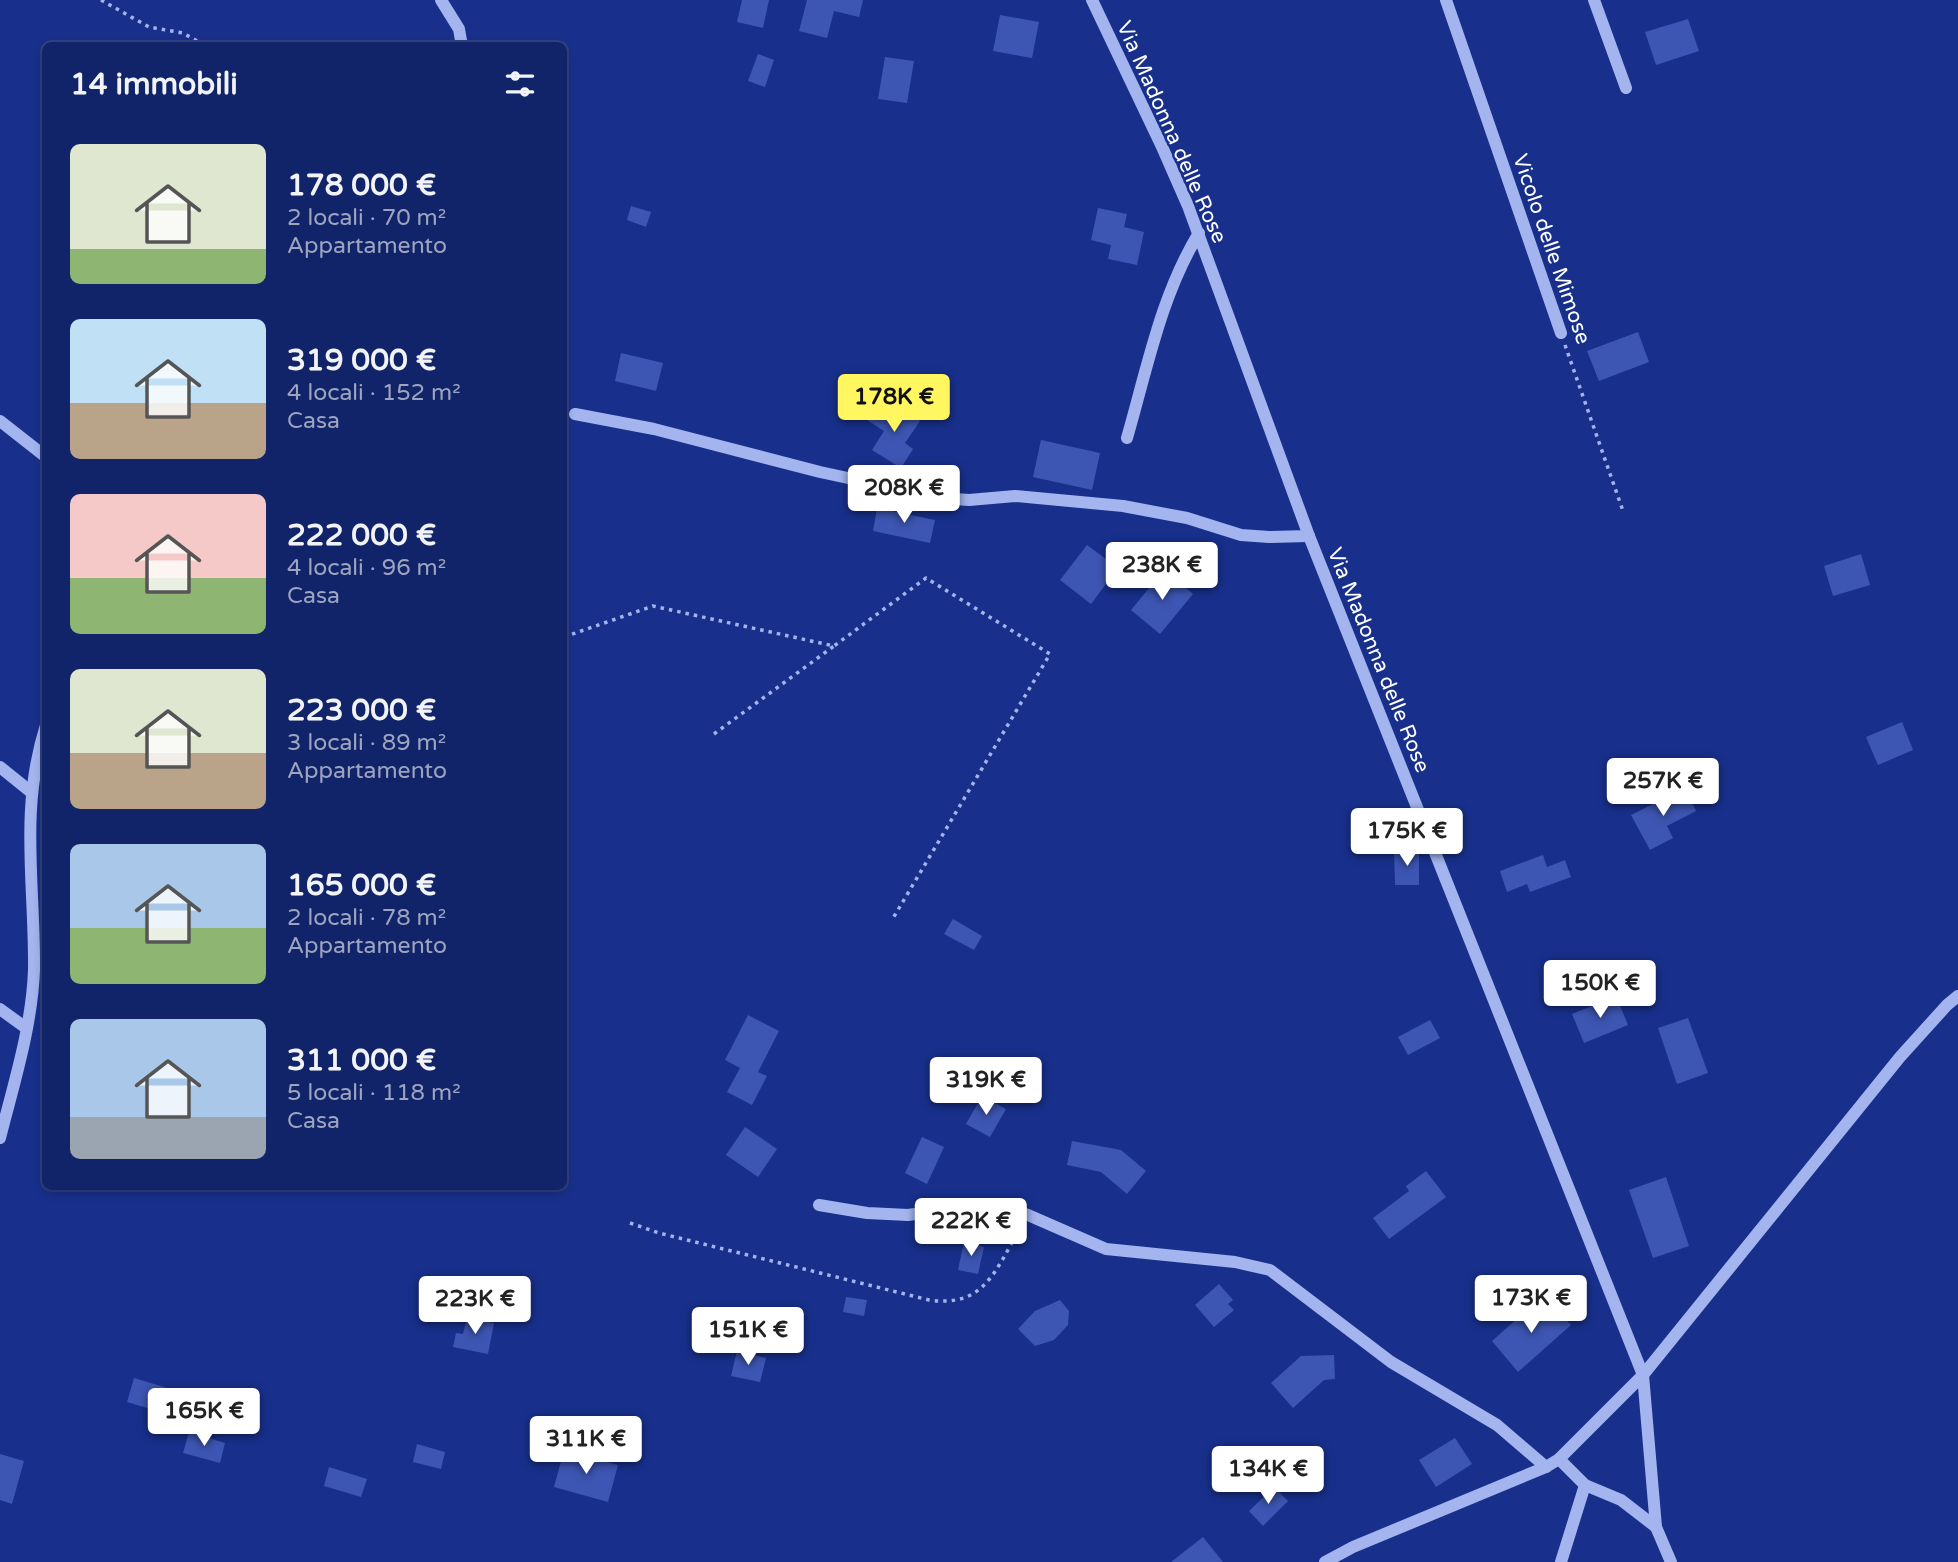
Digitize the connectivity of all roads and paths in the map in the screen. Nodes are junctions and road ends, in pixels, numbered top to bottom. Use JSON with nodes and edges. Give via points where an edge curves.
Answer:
{"nodes":[{"id":1,"x":101,"y":0,"type":"edge"},
{"id":2,"x":441,"y":0,"type":"edge"},
{"id":3,"x":1092,"y":0,"type":"edge"},
{"id":4,"x":1446,"y":0,"type":"edge"},
{"id":5,"x":1594,"y":0,"type":"edge"},
{"id":6,"x":199,"y":42,"type":"edge"},
{"id":7,"x":461,"y":42,"type":"edge"},
{"id":8,"x":1626,"y":88,"type":"dead end"},
{"id":9,"x":1199,"y":233,"type":"junction"},
{"id":10,"x":1561,"y":333,"type":"joint"},
{"id":11,"x":575,"y":414,"type":"dead end"},
{"id":12,"x":0,"y":422,"type":"edge"},
{"id":13,"x":1127,"y":438,"type":"dead end"},
{"id":14,"x":42,"y":454,"type":"edge"},
{"id":15,"x":1623,"y":511,"type":"dead end"},
{"id":16,"x":1309,"y":536,"type":"junction"},
{"id":17,"x":567,"y":636,"type":"edge"},
{"id":18,"x":834,"y":646,"type":"junction"},
{"id":19,"x":714,"y":734,"type":"dead end"},
{"id":20,"x":42,"y":739,"type":"edge"},
{"id":21,"x":0,"y":767,"type":"edge"},
{"id":22,"x":31,"y":792,"type":"junction"},
{"id":23,"x":892,"y":920,"type":"dead end"},
{"id":24,"x":40,"y":940,"type":"edge"},
{"id":25,"x":1958,"y":996,"type":"edge"},
{"id":26,"x":0,"y":1009,"type":"edge"},
{"id":27,"x":26,"y":1028,"type":"junction"},
{"id":28,"x":0,"y":1138,"type":"edge"},
{"id":29,"x":819,"y":1205,"type":"dead end"},
{"id":30,"x":1028,"y":1215,"type":"junction"},
{"id":31,"x":630,"y":1223,"type":"dead end"},
{"id":32,"x":1643,"y":1375,"type":"junction"},
{"id":33,"x":1559,"y":1459,"type":"junction"},
{"id":34,"x":1546,"y":1467,"type":"junction"},
{"id":35,"x":1585,"y":1485,"type":"junction"},
{"id":36,"x":1656,"y":1527,"type":"junction"},
{"id":37,"x":1325,"y":1562,"type":"edge"},
{"id":38,"x":1561,"y":1562,"type":"edge"},
{"id":39,"x":1671,"y":1562,"type":"edge"}],
"edges":[{"from":1,"to":6,"type":"path","via":[[149,27],[183,33]]},
{"from":2,"to":7,"type":"street","via":[[459,29]]},
{"from":3,"to":9,"type":"street","name":"Via Madonna delle Rose"},
{"from":4,"to":10,"type":"street","name":"Vicolo delle Mimose"},
{"from":5,"to":8,"type":"street"},
{"from":9,"to":13,"type":"street","via":[[1168,297]]},
{"from":9,"to":16,"type":"street","name":"Via Madonna delle Rose"},
{"from":10,"to":15,"type":"path","name":"Vicolo delle Mimose"},
{"from":11,"to":16,"type":"street","via":[[941,498],[1015,496],[1123,506],[1187,518],[1241,535]]},
{"from":12,"to":14,"type":"street"},
{"from":16,"to":32,"type":"street","name":"Via Madonna delle Rose"},
{"from":17,"to":18,"type":"path","via":[[653,606]]},
{"from":18,"to":19,"type":"path"},
{"from":18,"to":23,"type":"path","via":[[926,578],[1050,654]]},
{"from":20,"to":22,"type":"street"},
{"from":21,"to":22,"type":"street"},
{"from":22,"to":24,"type":"street","via":[[29,839]]},
{"from":24,"to":27,"type":"street"},
{"from":25,"to":32,"type":"street","via":[[1900,1057]]},
{"from":26,"to":27,"type":"street"},
{"from":27,"to":28,"type":"street"},
{"from":29,"to":30,"type":"street","via":[[908,1215],[1002,1206]]},
{"from":30,"to":31,"type":"path","via":[[975,1294],[947,1303]]},
{"from":30,"to":34,"type":"street","via":[[1106,1249],[1270,1270],[1391,1362],[1497,1425]]},
{"from":32,"to":33,"type":"street"},
{"from":32,"to":36,"type":"street","name":"Via Madonna delle Rose"},
{"from":33,"to":34,"type":"street"},
{"from":33,"to":35,"type":"street"},
{"from":34,"to":37,"type":"street"},
{"from":35,"to":36,"type":"street","via":[[1620,1500]]},
{"from":35,"to":38,"type":"street"},
{"from":36,"to":39,"type":"street"}]}
